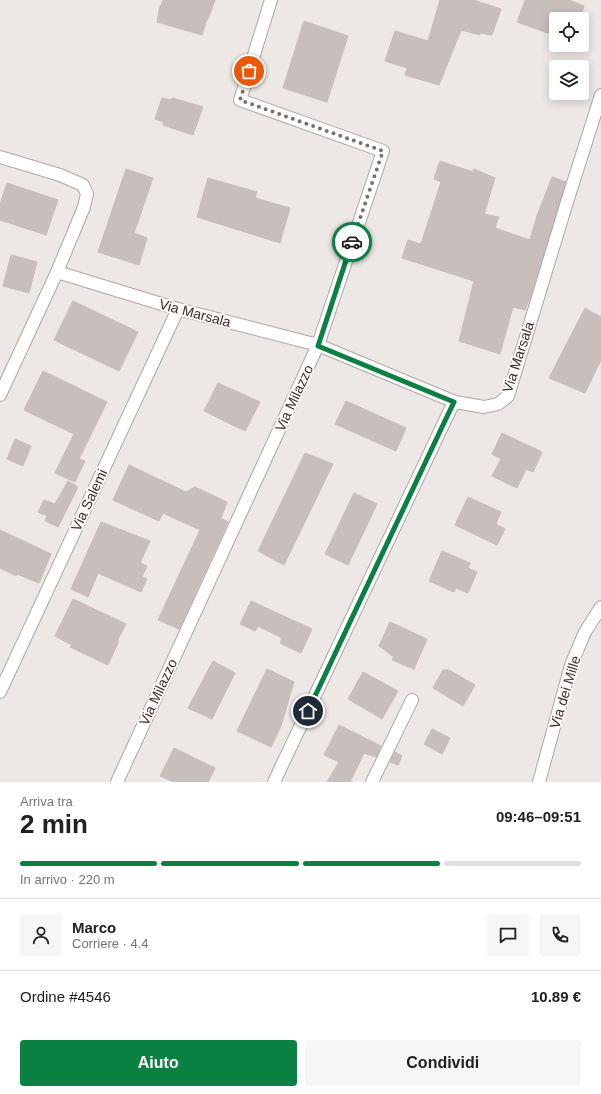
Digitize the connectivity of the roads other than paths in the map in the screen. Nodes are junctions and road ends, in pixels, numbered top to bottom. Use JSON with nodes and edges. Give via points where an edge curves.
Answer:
{"nodes":[{"id":1,"x":271,"y":0,"type":"edge"},
{"id":2,"x":601,"y":95,"type":"edge"},
{"id":3,"x":0,"y":157,"type":"edge"},
{"id":4,"x":58,"y":272,"type":"junction"},
{"id":5,"x":178,"y":309,"type":"junction"},
{"id":6,"x":318,"y":346,"type":"junction"},
{"id":7,"x":0,"y":395,"type":"edge"},
{"id":8,"x":454,"y":402,"type":"junction"},
{"id":9,"x":601,"y":607,"type":"edge"},
{"id":10,"x":0,"y":692,"type":"edge"},
{"id":11,"x":412,"y":700,"type":"dead end"},
{"id":12,"x":117,"y":782,"type":"edge"},
{"id":13,"x":274,"y":782,"type":"edge"},
{"id":14,"x":372,"y":782,"type":"edge"},
{"id":15,"x":539,"y":782,"type":"edge"}],
"edges":[{"from":1,"to":6,"type":"street","name":"Via Milazzo","via":[[240,100],[383,151]]},
{"from":2,"to":8,"type":"street","name":"Via Marsala","via":[[508,396],[498,404],[484,407]]},
{"from":3,"to":4,"type":"street","via":[[60,175],[83,185],[87,194],[84,207]]},
{"from":4,"to":5,"type":"street","name":"Via Marsala"},
{"from":4,"to":7,"type":"street"},
{"from":5,"to":6,"type":"street","name":"Via Marsala"},
{"from":5,"to":10,"type":"street","name":"Via Salemi"},
{"from":6,"to":8,"type":"street","name":"Via Marsala"},
{"from":6,"to":12,"type":"street","name":"Via Milazzo"},
{"from":8,"to":13,"type":"street"},
{"from":9,"to":15,"type":"street","name":"Via dei Mille","via":[[585,632],[571,665]]},
{"from":11,"to":14,"type":"street"}]}
